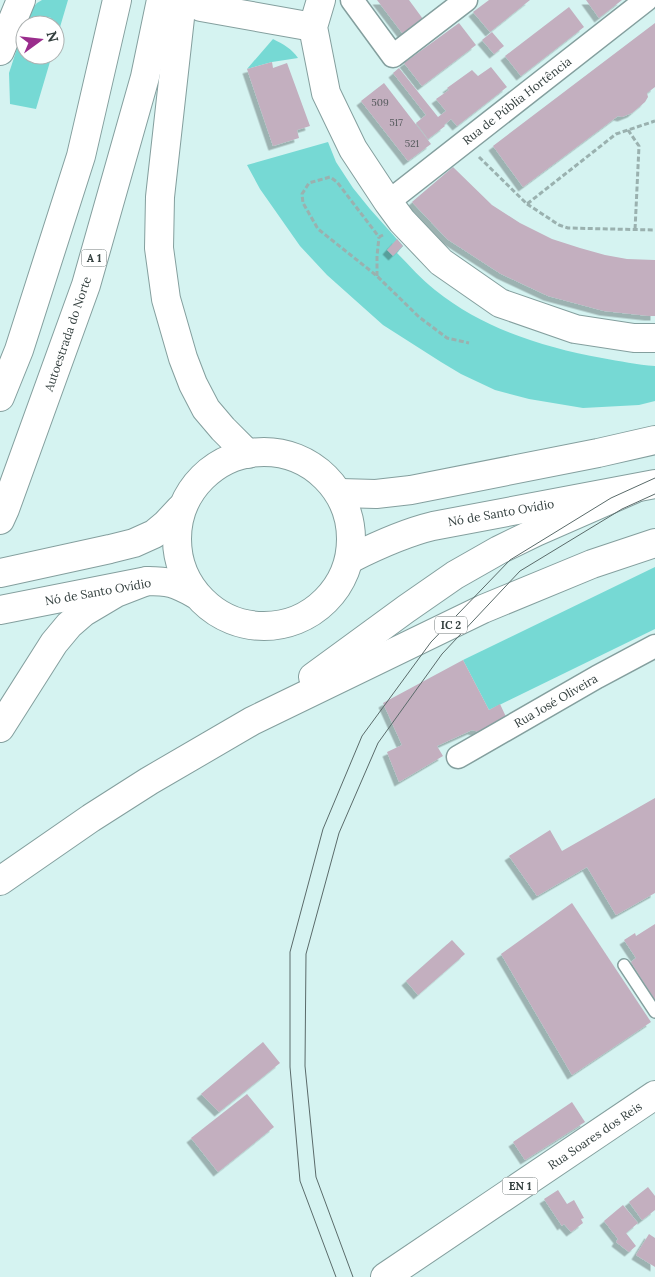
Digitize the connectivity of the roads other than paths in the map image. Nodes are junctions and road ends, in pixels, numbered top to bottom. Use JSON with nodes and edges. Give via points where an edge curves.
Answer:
{"nodes":[{"id":1,"x":117,"y":0,"type":"edge"},
{"id":2,"x":161,"y":0,"type":"edge"},
{"id":3,"x":321,"y":0,"type":"edge"},
{"id":4,"x":352,"y":0,"type":"edge"},
{"id":5,"x":466,"y":0,"type":"edge"},
{"id":6,"x":646,"y":0,"type":"edge"},
{"id":7,"x":13,"y":4,"type":"edge"},
{"id":8,"x":191,"y":4,"type":"edge"},
{"id":9,"x":312,"y":27,"type":"junction"},
{"id":10,"x":0,"y":51,"type":"edge"},
{"id":11,"x":388,"y":202,"type":"junction"},
{"id":12,"x":655,"y":338,"type":"edge"},
{"id":13,"x":0,"y":397,"type":"edge"},
{"id":14,"x":655,"y":428,"type":"edge"},
{"id":15,"x":655,"y":440,"type":"edge"},
{"id":16,"x":598,"y":453,"type":"junction"},
{"id":17,"x":248,"y":454,"type":"junction"},
{"id":18,"x":644,"y":487,"type":"edge"},
{"id":19,"x":340,"y":493,"type":"junction"},
{"id":20,"x":180,"y":509,"type":"junction"},
{"id":21,"x":3,"y":515,"type":"edge"},
{"id":22,"x":655,"y":543,"type":"edge"},
{"id":23,"x":352,"y":558,"type":"junction"},
{"id":24,"x":0,"y":573,"type":"edge"},
{"id":25,"x":146,"y":581,"type":"junction"},
{"id":26,"x":195,"y":594,"type":"junction"},
{"id":27,"x":0,"y":610,"type":"edge"},
{"id":28,"x":655,"y":646,"type":"edge"},
{"id":29,"x":252,"y":721,"type":"junction"},
{"id":30,"x":0,"y":728,"type":"edge"},
{"id":31,"x":458,"y":758,"type":"dead end"},
{"id":32,"x":0,"y":882,"type":"edge"},
{"id":33,"x":624,"y":965,"type":"dead end"},
{"id":34,"x":655,"y":1012,"type":"edge"},
{"id":35,"x":655,"y":1095,"type":"edge"},
{"id":36,"x":385,"y":1277,"type":"edge"}],
"edges":[{"from":1,"to":13,"type":"main road","via":[[81,156],[19,350]]},
{"from":2,"to":21,"type":"main road","name":"Autoestrada do Norte","number":"A 1","via":[[145,77],[86,285]]},
{"from":3,"to":9,"type":"main road"},
{"from":4,"to":5,"type":"street","via":[[393,56]]},
{"from":6,"to":11,"type":"street","name":"Rua de Públia Hortência"},
{"from":7,"to":10,"type":"main road"},
{"from":8,"to":9,"type":"main road"},
{"from":8,"to":17,"type":"main road","via":[[160,197],[159,248],[166,299],[193,384],[206,409]]},
{"from":9,"to":11,"type":"main road","via":[[326,93],[353,149]]},
{"from":11,"to":12,"type":"main road","via":[[441,262],[500,302],[575,329]]},
{"from":14,"to":16,"type":"main road"},
{"from":15,"to":16,"type":"main road"},
{"from":16,"to":19,"type":"main road","via":[[390,493]]},
{"from":17,"to":19,"type":"main road","via":[[288,455],[305,462]]},
{"from":17,"to":20,"type":"main road","via":[[231,460],[204,477],[194,486]]},
{"from":18,"to":23,"type":"main road","name":"Nó de Santo Ovídio","via":[[433,526],[387,540]]},
{"from":18,"to":29,"type":"main road","number":"IC 2","via":[[545,528],[455,575]]},
{"from":19,"to":23,"type":"main road","via":[[349,519]]},
{"from":20,"to":24,"type":"main road","via":[[154,534],[134,543]]},
{"from":20,"to":26,"type":"main road","via":[[175,532],[177,552],[184,575]]},
{"from":22,"to":29,"type":"main road","number":"IC 2","via":[[592,564],[483,609]]},
{"from":23,"to":26,"type":"main road","via":[[344,578],[326,602],[288,622],[264,626],[234,622],[207,606]]},
{"from":25,"to":26,"type":"main road","name":"Nó de Santo Ovídio","via":[[164,581]]},
{"from":25,"to":27,"type":"main road","name":"Nó de Santo Ovídio"},
{"from":25,"to":30,"type":"main road","via":[[116,593],[69,625]]},
{"from":28,"to":31,"type":"street","name":"Rua José Oliveira"},
{"from":29,"to":32,"type":"main road","number":"IC 2","via":[[148,781]]},
{"from":33,"to":34,"type":"lane"},
{"from":35,"to":36,"type":"main road","name":"Rua Soares dos Reis","number":"EN 1"}]}
